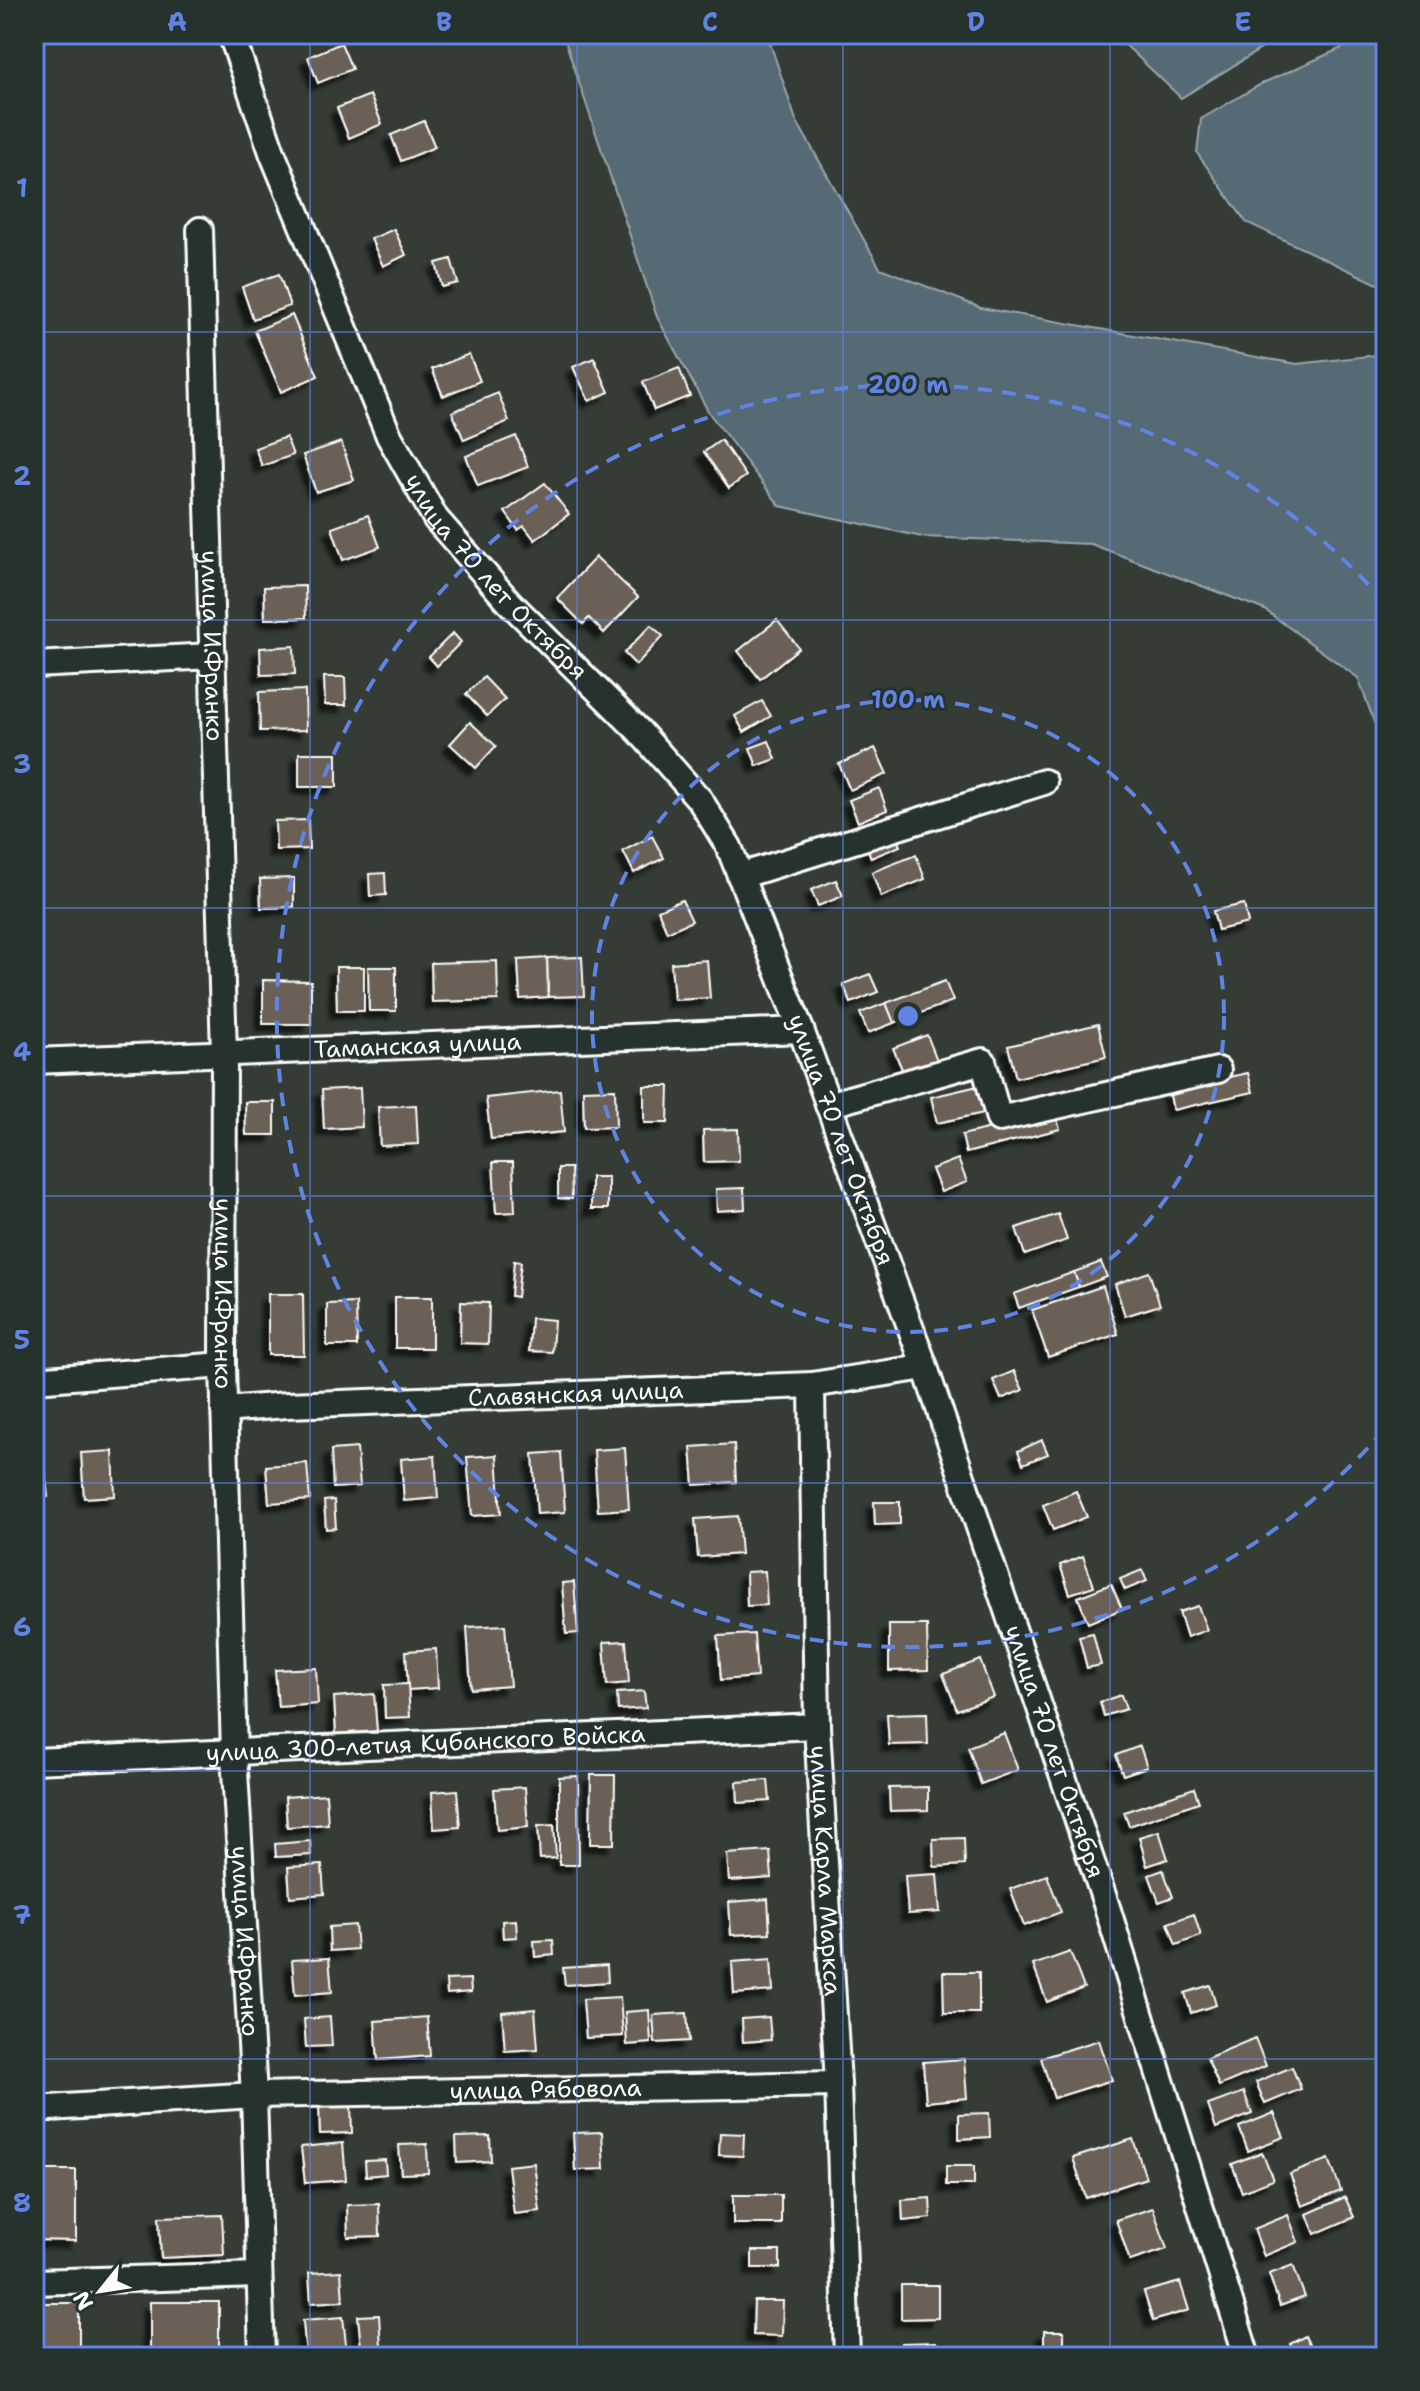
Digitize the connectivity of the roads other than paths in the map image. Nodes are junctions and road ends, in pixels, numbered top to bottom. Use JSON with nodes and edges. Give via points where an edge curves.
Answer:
{"nodes":[{"id":1,"x":231,"y":34,"type":"edge"},
{"id":2,"x":200,"y":230,"type":"dead end"},
{"id":3,"x":213,"y":656,"type":"junction"},
{"id":4,"x":34,"y":665,"type":"edge"},
{"id":5,"x":1044,"y":782,"type":"dead end"},
{"id":6,"x":740,"y":876,"type":"junction"},
{"id":7,"x":801,"y":1030,"type":"junction"},
{"id":8,"x":224,"y":1054,"type":"junction"},
{"id":9,"x":34,"y":1061,"type":"edge"},
{"id":10,"x":1218,"y":1070,"type":"dead end"},
{"id":11,"x":828,"y":1105,"type":"junction"},
{"id":12,"x":223,"y":1365,"type":"junction"},
{"id":13,"x":925,"y":1367,"type":"junction"},
{"id":14,"x":34,"y":1380,"type":"edge"},
{"id":15,"x":812,"y":1385,"type":"junction"},
{"id":16,"x":224,"y":1410,"type":"junction"},
{"id":17,"x":817,"y":1726,"type":"junction"},
{"id":18,"x":234,"y":1754,"type":"junction"},
{"id":19,"x":34,"y":1761,"type":"edge"},
{"id":20,"x":838,"y":2084,"type":"junction"},
{"id":21,"x":254,"y":2095,"type":"junction"},
{"id":22,"x":34,"y":2109,"type":"edge"},
{"id":23,"x":259,"y":2275,"type":"junction"},
{"id":24,"x":34,"y":2282,"type":"edge"},
{"id":25,"x":262,"y":2357,"type":"edge"},
{"id":26,"x":847,"y":2357,"type":"edge"},
{"id":27,"x":1247,"y":2357,"type":"edge"}],
"edges":[{"from":1,"to":6,"type":"street","name":"улица 70 лет Октября","via":[[273,155],[389,436],[436,519],[700,800]]},
{"from":2,"to":3,"type":"street","name":"улица И.Франко"},
{"from":3,"to":4,"type":"street"},
{"from":3,"to":8,"type":"street","name":"улица И.Франко"},
{"from":5,"to":6,"type":"street"},
{"from":6,"to":7,"type":"street","name":"улица 70 лет Октября"},
{"from":7,"to":8,"type":"street","name":"Таманская улица"},
{"from":7,"to":11,"type":"street","name":"улица 70 лет Октября"},
{"from":8,"to":9,"type":"street","name":"Таманская улица"},
{"from":8,"to":12,"type":"street","name":"улица И.Франко"},
{"from":10,"to":11,"type":"street","via":[[999,1119],[983,1061]]},
{"from":11,"to":13,"type":"street","name":"улица 70 лет Октября"},
{"from":12,"to":14,"type":"street"},
{"from":12,"to":16,"type":"street","name":"улица И.Франко"},
{"from":13,"to":15,"type":"street","name":"Славянская улица"},
{"from":13,"to":27,"type":"street","name":"улица 70 лет Октября","via":[[1107,1907]]},
{"from":15,"to":16,"type":"street","name":"Славянская улица"},
{"from":15,"to":17,"type":"street","name":"улица Карла Маркса"},
{"from":16,"to":18,"type":"street","name":"улица И.Франко"},
{"from":17,"to":18,"type":"street","name":"улица 300-летия Кубанского Войска"},
{"from":17,"to":20,"type":"street","name":"улица Карла Маркса"},
{"from":18,"to":19,"type":"street","name":"улица 300-летия Кубанского Войска"},
{"from":18,"to":21,"type":"street","name":"улица И.Франко"},
{"from":20,"to":21,"type":"street","name":"улица Рябовола"},
{"from":20,"to":26,"type":"street","name":"улица Карла Маркса"},
{"from":21,"to":22,"type":"street","name":"улица Рябовола"},
{"from":21,"to":23,"type":"street","name":"улица И.Франко"},
{"from":23,"to":24,"type":"street"},
{"from":23,"to":25,"type":"street","name":"улица И.Франко"}]}
